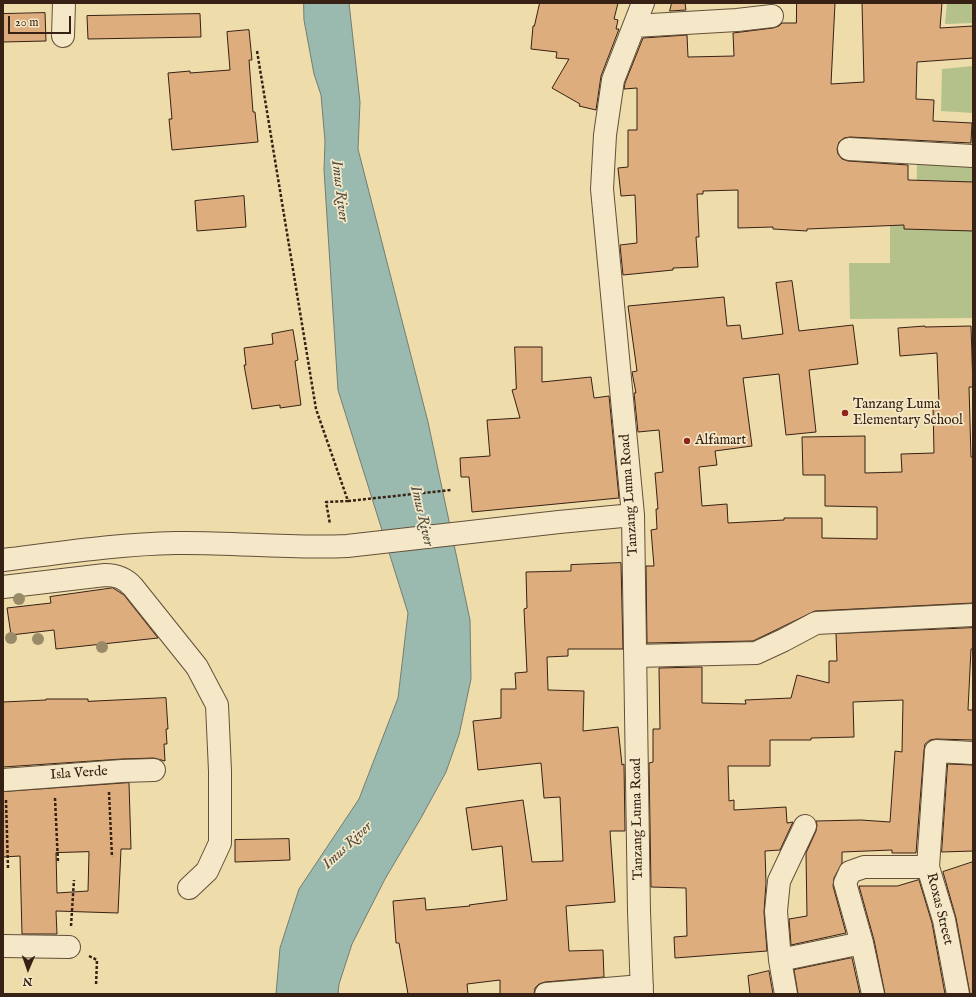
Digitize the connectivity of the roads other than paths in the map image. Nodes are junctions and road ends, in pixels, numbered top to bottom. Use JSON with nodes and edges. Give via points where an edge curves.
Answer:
{"nodes":[{"id":1,"x":64,"y":3,"type":"edge"},
{"id":2,"x":643,"y":3,"type":"edge"},
{"id":3,"x":772,"y":16,"type":"dead end"},
{"id":4,"x":634,"y":26,"type":"junction"},
{"id":5,"x":63,"y":36,"type":"dead end"},
{"id":6,"x":849,"y":149,"type":"dead end"},
{"id":7,"x":973,"y":156,"type":"edge"},
{"id":8,"x":633,"y":515,"type":"junction"},
{"id":9,"x":3,"y":560,"type":"edge"},
{"id":10,"x":3,"y":587,"type":"edge"},
{"id":11,"x":973,"y":615,"type":"edge"},
{"id":12,"x":636,"y":656,"type":"junction"},
{"id":13,"x":973,"y":753,"type":"edge"},
{"id":14,"x":154,"y":770,"type":"dead end"},
{"id":15,"x":4,"y":780,"type":"edge"},
{"id":16,"x":805,"y":826,"type":"dead end"},
{"id":17,"x":928,"y":867,"type":"junction"},
{"id":18,"x":188,"y":888,"type":"dead end"},
{"id":19,"x":862,"y":943,"type":"junction"},
{"id":20,"x":3,"y":946,"type":"edge"},
{"id":21,"x":69,"y":947,"type":"road end"},
{"id":22,"x":780,"y":960,"type":"junction"},
{"id":23,"x":642,"y":990,"type":"edge"},
{"id":24,"x":546,"y":994,"type":"edge"},
{"id":25,"x":786,"y":994,"type":"edge"},
{"id":26,"x":874,"y":994,"type":"edge"},
{"id":27,"x":958,"y":994,"type":"edge"}],
"edges":[{"from":1,"to":5,"type":"street"},
{"from":2,"to":4,"type":"street","name":"Tanzang Luma Road"},
{"from":3,"to":4,"type":"street"},
{"from":4,"to":8,"type":"street","name":"Tanzang Luma Road","via":[[613,80],[605,135],[602,189]]},
{"from":6,"to":7,"type":"street"},
{"from":8,"to":9,"type":"street","via":[[334,547],[142,544]]},
{"from":8,"to":12,"type":"street","name":"Tanzang Luma Road"},
{"from":10,"to":18,"type":"street","via":[[105,575],[121,577],[133,586],[197,667],[217,705],[220,843],[207,871]]},
{"from":11,"to":12,"type":"street","via":[[816,623],[756,653]]},
{"from":12,"to":23,"type":"street","name":"Tanzang Luma Road"},
{"from":13,"to":17,"type":"street","name":"Roxas Street","via":[[936,751]]},
{"from":14,"to":15,"type":"street","name":"Isla Verde"},
{"from":16,"to":22,"type":"street","via":[[779,881],[776,911]]},
{"from":17,"to":19,"type":"street","via":[[864,867],[850,872],[845,883]]},
{"from":17,"to":27,"type":"street","name":"Roxas Street","via":[[944,920]]},
{"from":19,"to":22,"type":"street"},
{"from":19,"to":26,"type":"street"},
{"from":20,"to":21,"type":"street"},
{"from":22,"to":25,"type":"street"},
{"from":23,"to":24,"type":"street"}]}
